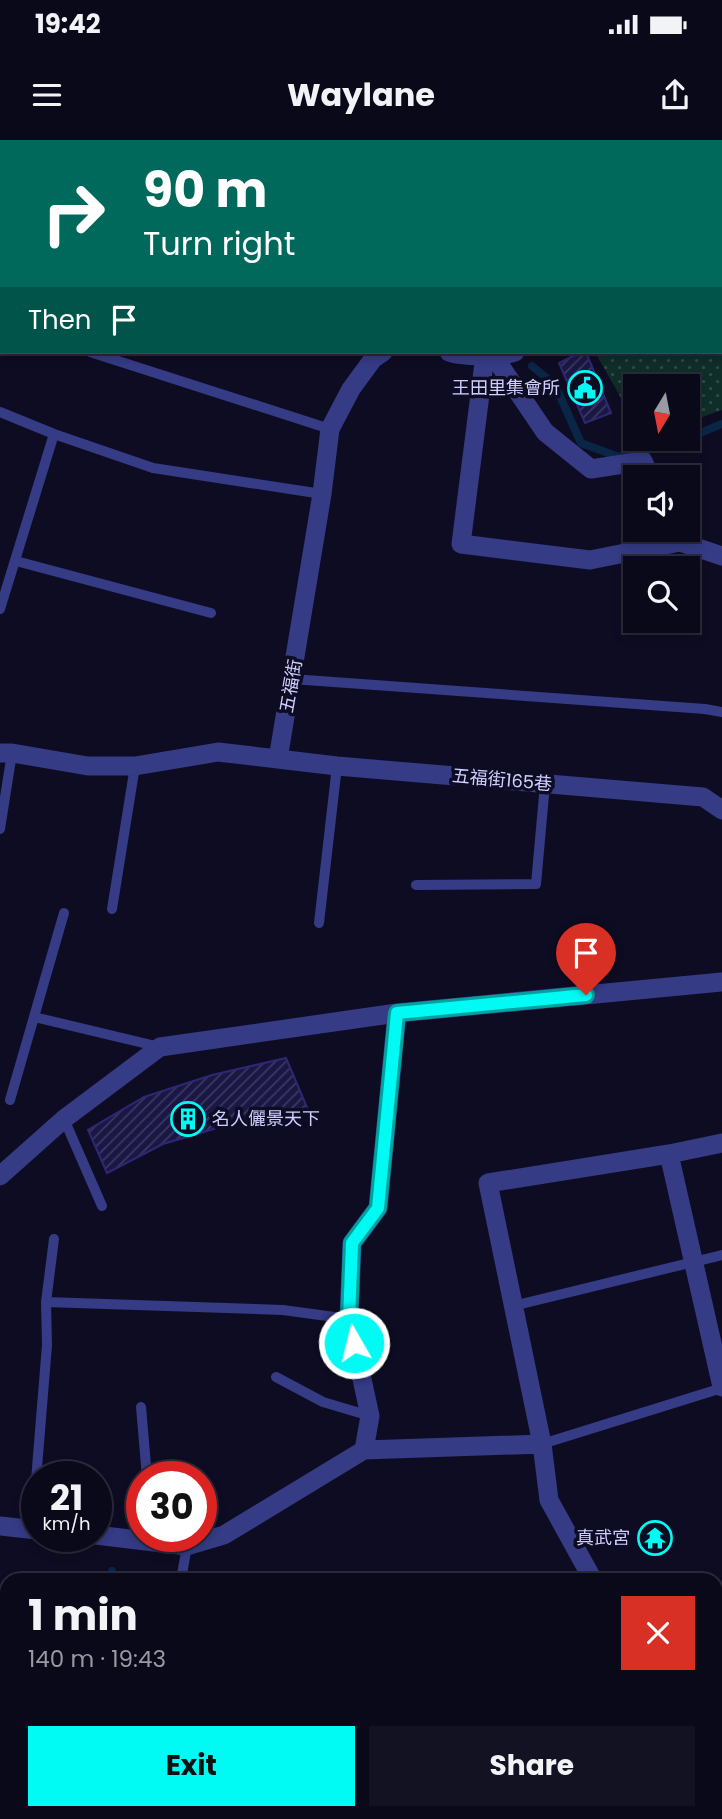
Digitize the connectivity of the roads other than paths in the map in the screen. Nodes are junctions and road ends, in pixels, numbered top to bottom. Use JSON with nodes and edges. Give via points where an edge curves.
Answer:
{"nodes":[{"id":1,"x":96,"y":354,"type":"edge"},
{"id":2,"x":380,"y":354,"type":"edge"},
{"id":3,"x":454,"y":354,"type":"edge"},
{"id":4,"x":510,"y":354,"type":"edge"},
{"id":5,"x":489,"y":355,"type":"junction"},
{"id":6,"x":0,"y":412,"type":"edge"},
{"id":7,"x":330,"y":429,"type":"junction"},
{"id":8,"x":54,"y":434,"type":"junction"},
{"id":9,"x":645,"y":465,"type":"edge"},
{"id":10,"x":323,"y":494,"type":"junction"},
{"id":11,"x":655,"y":542,"type":"edge"},
{"id":12,"x":690,"y":542,"type":"edge"},
{"id":13,"x":722,"y":556,"type":"edge"},
{"id":14,"x":16,"y":561,"type":"junction"},
{"id":15,"x":0,"y":609,"type":"edge"},
{"id":16,"x":211,"y":613,"type":"dead end"},
{"id":17,"x":292,"y":679,"type":"junction"},
{"id":18,"x":722,"y":712,"type":"edge"},
{"id":19,"x":6,"y":753,"type":"edge"},
{"id":20,"x":278,"y":759,"type":"junction"},
{"id":21,"x":135,"y":766,"type":"junction"},
{"id":22,"x":337,"y":766,"type":"junction"},
{"id":23,"x":545,"y":784,"type":"junction"},
{"id":24,"x":722,"y":810,"type":"edge"},
{"id":25,"x":0,"y":829,"type":"edge"},
{"id":26,"x":416,"y":885,"type":"dead end"},
{"id":27,"x":112,"y":909,"type":"dead end"},
{"id":28,"x":64,"y":913,"type":"dead end"},
{"id":29,"x":319,"y":923,"type":"dead end"},
{"id":30,"x":722,"y":982,"type":"edge"},
{"id":31,"x":397,"y":1013,"type":"junction"},
{"id":32,"x":34,"y":1017,"type":"junction"},
{"id":33,"x":160,"y":1047,"type":"junction"},
{"id":34,"x":10,"y":1100,"type":"dead end"},
{"id":35,"x":64,"y":1119,"type":"junction"},
{"id":36,"x":722,"y":1143,"type":"edge"},
{"id":37,"x":669,"y":1154,"type":"junction"},
{"id":38,"x":0,"y":1176,"type":"edge"},
{"id":39,"x":102,"y":1206,"type":"dead end"},
{"id":40,"x":54,"y":1238,"type":"dead end"},
{"id":41,"x":722,"y":1255,"type":"edge"},
{"id":42,"x":693,"y":1261,"type":"junction"},
{"id":43,"x":46,"y":1302,"type":"junction"},
{"id":44,"x":513,"y":1306,"type":"junction"},
{"id":45,"x":349,"y":1319,"type":"junction"},
{"id":46,"x":276,"y":1377,"type":"dead end"},
{"id":47,"x":722,"y":1388,"type":"edge"},
{"id":48,"x":141,"y":1407,"type":"dead end"},
{"id":49,"x":370,"y":1416,"type":"junction"},
{"id":50,"x":542,"y":1444,"type":"junction"},
{"id":51,"x":364,"y":1450,"type":"junction"},
{"id":52,"x":39,"y":1461,"type":"edge"},
{"id":53,"x":146,"y":1461,"type":"edge"},
{"id":54,"x":0,"y":1526,"type":"edge"},
{"id":55,"x":21,"y":1528,"type":"edge"},
{"id":56,"x":217,"y":1537,"type":"edge"},
{"id":57,"x":186,"y":1552,"type":"edge"},
{"id":58,"x":182,"y":1573,"type":"edge"},
{"id":59,"x":589,"y":1573,"type":"edge"}],
"edges":[{"from":1,"to":7,"type":"lane"},
{"from":2,"to":7,"type":"street","name":"五福街","via":[[351,389]]},
{"from":3,"to":5,"type":"street"},
{"from":4,"to":5,"type":"street"},
{"from":5,"to":9,"type":"street","via":[[545,432],[592,469],[643,461]]},
{"from":5,"to":11,"type":"street","via":[[461,544],[590,560]]},
{"from":6,"to":8,"type":"lane"},
{"from":7,"to":10,"type":"street","name":"五福街"},
{"from":8,"to":10,"type":"lane","via":[[153,468]]},
{"from":8,"to":14,"type":"lane"},
{"from":10,"to":17,"type":"street","name":"五福街"},
{"from":12,"to":13,"type":"street"},
{"from":14,"to":15,"type":"lane"},
{"from":14,"to":16,"type":"lane"},
{"from":17,"to":18,"type":"lane"},
{"from":17,"to":20,"type":"street","name":"五福街"},
{"from":19,"to":21,"type":"street","via":[[88,766]]},
{"from":19,"to":25,"type":"lane"},
{"from":20,"to":21,"type":"street","via":[[218,752]]},
{"from":20,"to":22,"type":"street","name":"五福街165巷"},
{"from":21,"to":27,"type":"lane"},
{"from":22,"to":23,"type":"street","name":"五福街165巷"},
{"from":22,"to":29,"type":"lane"},
{"from":23,"to":24,"type":"street","name":"五福街165巷","via":[[703,797]]},
{"from":23,"to":26,"type":"lane","via":[[536,884]]},
{"from":28,"to":32,"type":"lane"},
{"from":30,"to":31,"type":"street"},
{"from":31,"to":33,"type":"street"},
{"from":31,"to":45,"type":"street","via":[[378,1208],[352,1243]]},
{"from":32,"to":33,"type":"lane"},
{"from":32,"to":34,"type":"lane"},
{"from":33,"to":35,"type":"street"},
{"from":35,"to":38,"type":"street"},
{"from":35,"to":39,"type":"lane"},
{"from":36,"to":37,"type":"street"},
{"from":37,"to":42,"type":"street"},
{"from":37,"to":44,"type":"street","via":[[488,1183]]},
{"from":40,"to":43,"type":"lane"},
{"from":41,"to":42,"type":"lane"},
{"from":42,"to":44,"type":"lane"},
{"from":42,"to":47,"type":"street"},
{"from":43,"to":45,"type":"lane","via":[[283,1310]]},
{"from":43,"to":52,"type":"lane"},
{"from":44,"to":50,"type":"street"},
{"from":45,"to":49,"type":"street"},
{"from":46,"to":49,"type":"lane","via":[[323,1402]]},
{"from":47,"to":50,"type":"lane"},
{"from":48,"to":53,"type":"lane"},
{"from":49,"to":51,"type":"street"},
{"from":50,"to":51,"type":"street"},
{"from":50,"to":59,"type":"street","via":[[549,1500]]},
{"from":51,"to":56,"type":"street"},
{"from":54,"to":55,"type":"street"},
{"from":57,"to":58,"type":"lane"}]}
